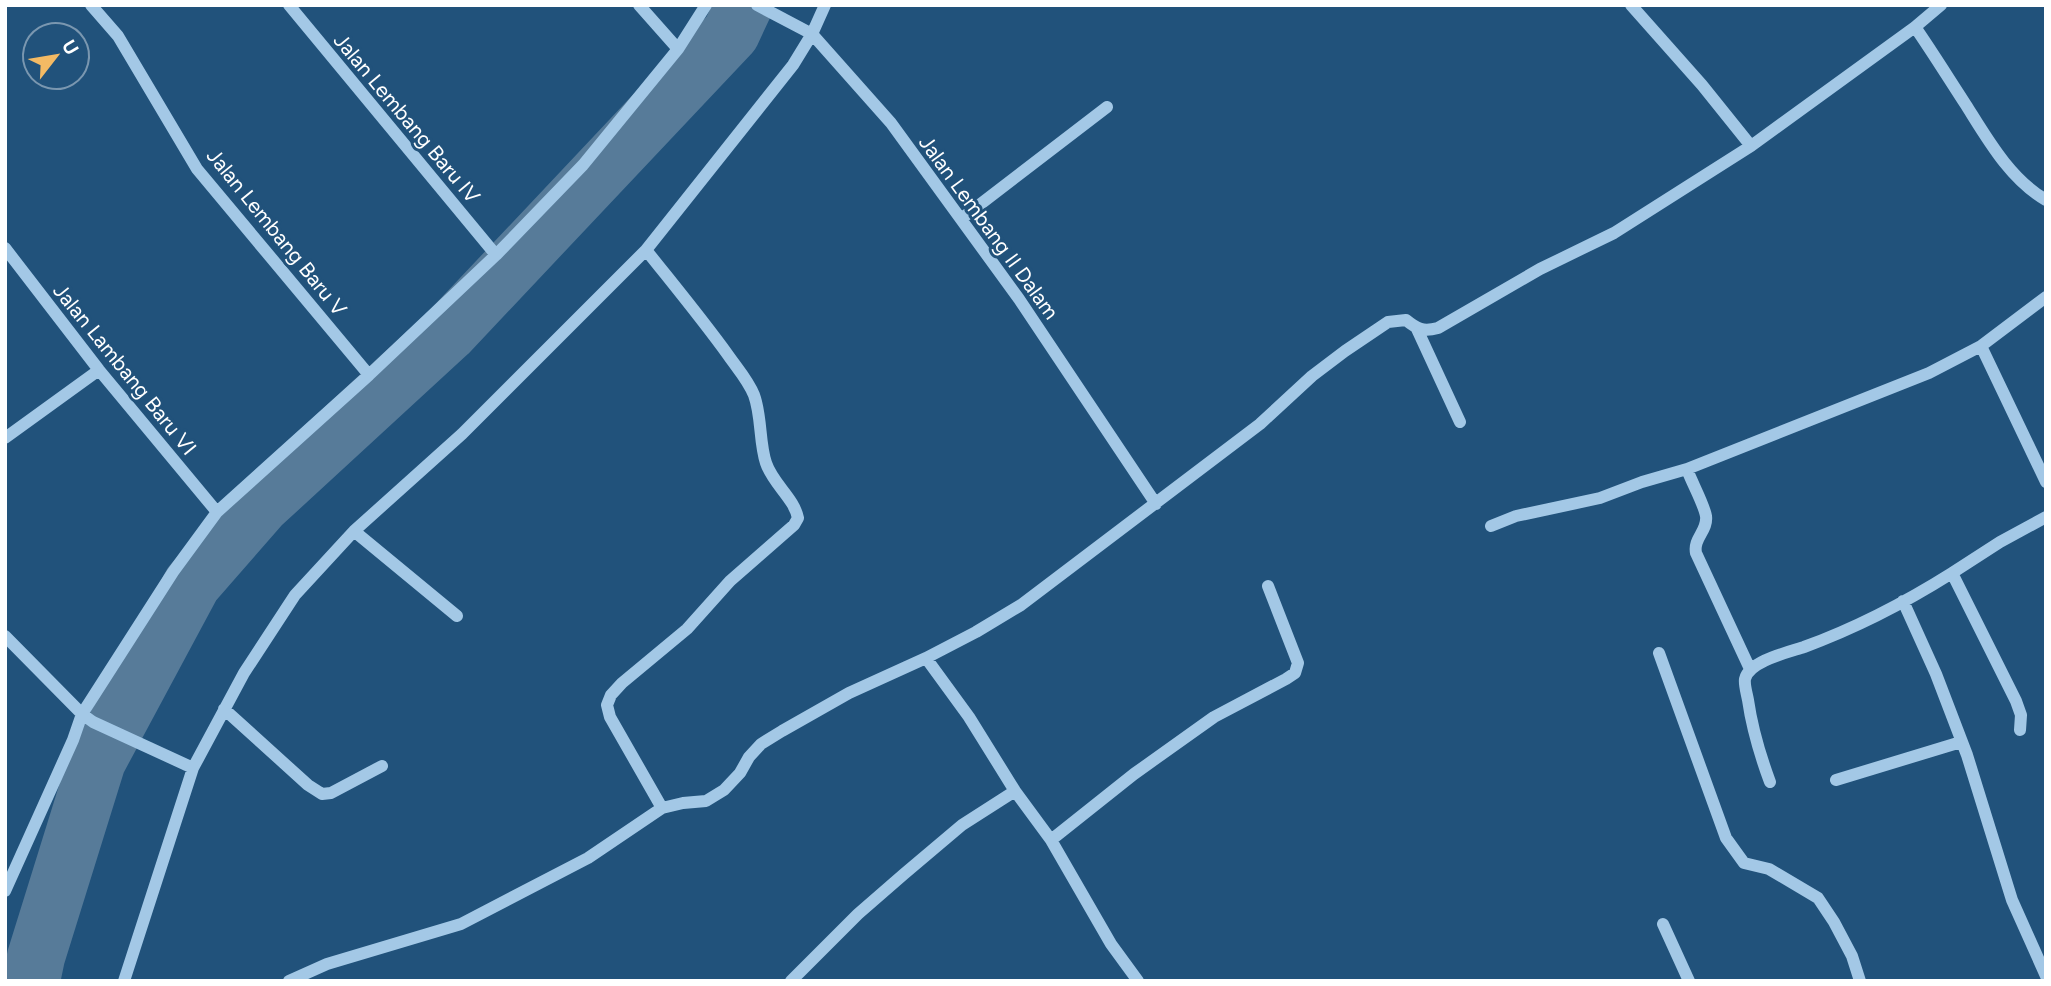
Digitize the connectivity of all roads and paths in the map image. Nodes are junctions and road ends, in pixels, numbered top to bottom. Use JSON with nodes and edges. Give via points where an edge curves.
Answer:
{"nodes":[{"id":1,"x":91,"y":5,"type":"edge"},
{"id":2,"x":289,"y":5,"type":"edge"},
{"id":3,"x":639,"y":5,"type":"edge"},
{"id":4,"x":706,"y":5,"type":"edge"},
{"id":5,"x":757,"y":5,"type":"edge"},
{"id":6,"x":825,"y":5,"type":"edge"},
{"id":7,"x":1631,"y":5,"type":"edge"},
{"id":8,"x":1941,"y":5,"type":"edge"},
{"id":9,"x":1915,"y":27,"type":"junction"},
{"id":10,"x":812,"y":34,"type":"junction"},
{"id":11,"x":678,"y":49,"type":"junction"},
{"id":12,"x":1107,"y":107,"type":"dead end"},
{"id":13,"x":1751,"y":146,"type":"junction"},
{"id":14,"x":2046,"y":200,"type":"edge"},
{"id":15,"x":961,"y":219,"type":"junction"},
{"id":16,"x":5,"y":248,"type":"edge"},
{"id":17,"x":646,"y":250,"type":"junction"},
{"id":18,"x":496,"y":255,"type":"junction"},
{"id":19,"x":2046,"y":297,"type":"edge"},
{"id":20,"x":1417,"y":329,"type":"junction"},
{"id":21,"x":1982,"y":346,"type":"junction"},
{"id":22,"x":99,"y":370,"type":"junction"},
{"id":23,"x":369,"y":375,"type":"junction"},
{"id":24,"x":1460,"y":422,"type":"dead end"},
{"id":25,"x":5,"y":438,"type":"edge"},
{"id":26,"x":1686,"y":469,"type":"junction"},
{"id":27,"x":2046,"y":482,"type":"edge"},
{"id":28,"x":1156,"y":504,"type":"junction"},
{"id":29,"x":217,"y":512,"type":"junction"},
{"id":30,"x":2046,"y":517,"type":"edge"},
{"id":31,"x":1491,"y":526,"type":"dead end"},
{"id":32,"x":354,"y":531,"type":"junction"},
{"id":33,"x":1952,"y":573,"type":"junction"},
{"id":34,"x":1268,"y":586,"type":"dead end"},
{"id":35,"x":1903,"y":601,"type":"junction"},
{"id":36,"x":457,"y":616,"type":"dead end"},
{"id":37,"x":5,"y":636,"type":"edge"},
{"id":38,"x":1659,"y":653,"type":"dead end"},
{"id":39,"x":926,"y":658,"type":"junction"},
{"id":40,"x":1750,"y":669,"type":"junction"},
{"id":41,"x":224,"y":709,"type":"junction"},
{"id":42,"x":82,"y":714,"type":"junction"},
{"id":43,"x":2020,"y":730,"type":"dead end"},
{"id":44,"x":1961,"y":742,"type":"junction"},
{"id":45,"x":382,"y":766,"type":"dead end"},
{"id":46,"x":193,"y":768,"type":"junction"},
{"id":47,"x":1836,"y":780,"type":"dead end"},
{"id":48,"x":1770,"y":782,"type":"dead end"},
{"id":49,"x":1015,"y":791,"type":"junction"},
{"id":50,"x":662,"y":808,"type":"junction"},
{"id":51,"x":1051,"y":840,"type":"junction"},
{"id":52,"x":5,"y":891,"type":"edge"},
{"id":53,"x":1663,"y":924,"type":"dead end"},
{"id":54,"x":2046,"y":976,"type":"edge"},
{"id":55,"x":124,"y":981,"type":"edge"},
{"id":56,"x":289,"y":981,"type":"edge"},
{"id":57,"x":791,"y":981,"type":"edge"},
{"id":58,"x":1138,"y":981,"type":"edge"},
{"id":59,"x":1689,"y":981,"type":"edge"},
{"id":60,"x":1860,"y":981,"type":"edge"}],
"edges":[{"from":1,"to":23,"type":"street","name":"Jalan Lembang Baru V","via":[[117,36],[197,169]]},
{"from":2,"to":18,"type":"street","name":"Jalan Lembang Baru IV"},
{"from":3,"to":11,"type":"street"},
{"from":4,"to":11,"type":"street"},
{"from":5,"to":10,"type":"street","name":"Jalan Lembang II Dalam"},
{"from":6,"to":10,"type":"street"},
{"from":7,"to":13,"type":"street"},
{"from":8,"to":9,"type":"street"},
{"from":9,"to":13,"type":"street"},
{"from":9,"to":14,"type":"street","via":[[2011,172]]},
{"from":10,"to":15,"type":"street","name":"Jalan Lembang II Dalam","via":[[891,123]]},
{"from":10,"to":17,"type":"street","via":[[793,65]]},
{"from":11,"to":18,"type":"street","via":[[583,165]]},
{"from":12,"to":15,"type":"street"},
{"from":13,"to":20,"type":"street","via":[[1614,233],[1438,328]]},
{"from":15,"to":28,"type":"street","name":"Jalan Lembang II Dalam"},
{"from":16,"to":22,"type":"street","name":"Jalan Lambang Baru VI"},
{"from":17,"to":32,"type":"street","via":[[462,434]]},
{"from":17,"to":50,"type":"street","via":[[746,381],[757,410],[766,464],[798,519],[730,581],[688,629],[611,695],[607,705],[610,717]]},
{"from":18,"to":23,"type":"street"},
{"from":19,"to":21,"type":"street"},
{"from":20,"to":24,"type":"street"},
{"from":20,"to":28,"type":"street","via":[[1406,320],[1388,322],[1312,376]]},
{"from":21,"to":26,"type":"street","via":[[1904,384]]},
{"from":21,"to":27,"type":"street"},
{"from":22,"to":25,"type":"street"},
{"from":22,"to":29,"type":"street","name":"Jalan Lambang Baru VI"},
{"from":23,"to":29,"type":"street"},
{"from":26,"to":31,"type":"street","via":[[1600,498]]},
{"from":26,"to":40,"type":"street","via":[[1706,517],[1695,543],[1696,553]]},
{"from":28,"to":39,"type":"street","via":[[1021,605]]},
{"from":29,"to":42,"type":"street"},
{"from":30,"to":33,"type":"street"},
{"from":32,"to":36,"type":"street"},
{"from":32,"to":41,"type":"street","via":[[295,595]]},
{"from":33,"to":35,"type":"street"},
{"from":33,"to":43,"type":"street","via":[[2016,701]]},
{"from":34,"to":51,"type":"street","via":[[1298,663],[1295,673],[1214,717]]},
{"from":35,"to":40,"type":"street"},
{"from":35,"to":44,"type":"street"},
{"from":37,"to":42,"type":"street"},
{"from":38,"to":60,"type":"street","via":[[1726,838],[1744,863],[1769,869],[1818,898],[1853,956]]},
{"from":39,"to":49,"type":"street"},
{"from":39,"to":50,"type":"street","via":[[849,693],[761,744],[724,790],[706,801]]},
{"from":40,"to":48,"type":"street","via":[[1745,679],[1750,717]]},
{"from":41,"to":45,"type":"street","via":[[322,794]]},
{"from":41,"to":46,"type":"street"},
{"from":42,"to":46,"type":"street"},
{"from":42,"to":52,"type":"street"},
{"from":44,"to":47,"type":"street"},
{"from":44,"to":54,"type":"street","via":[[2012,900]]},
{"from":46,"to":55,"type":"street"},
{"from":49,"to":51,"type":"street"},
{"from":49,"to":57,"type":"street","via":[[962,825],[858,914]]},
{"from":50,"to":56,"type":"street","via":[[587,858],[461,923],[327,964]]},
{"from":51,"to":58,"type":"street","via":[[1111,944]]},
{"from":53,"to":59,"type":"street"}]}
